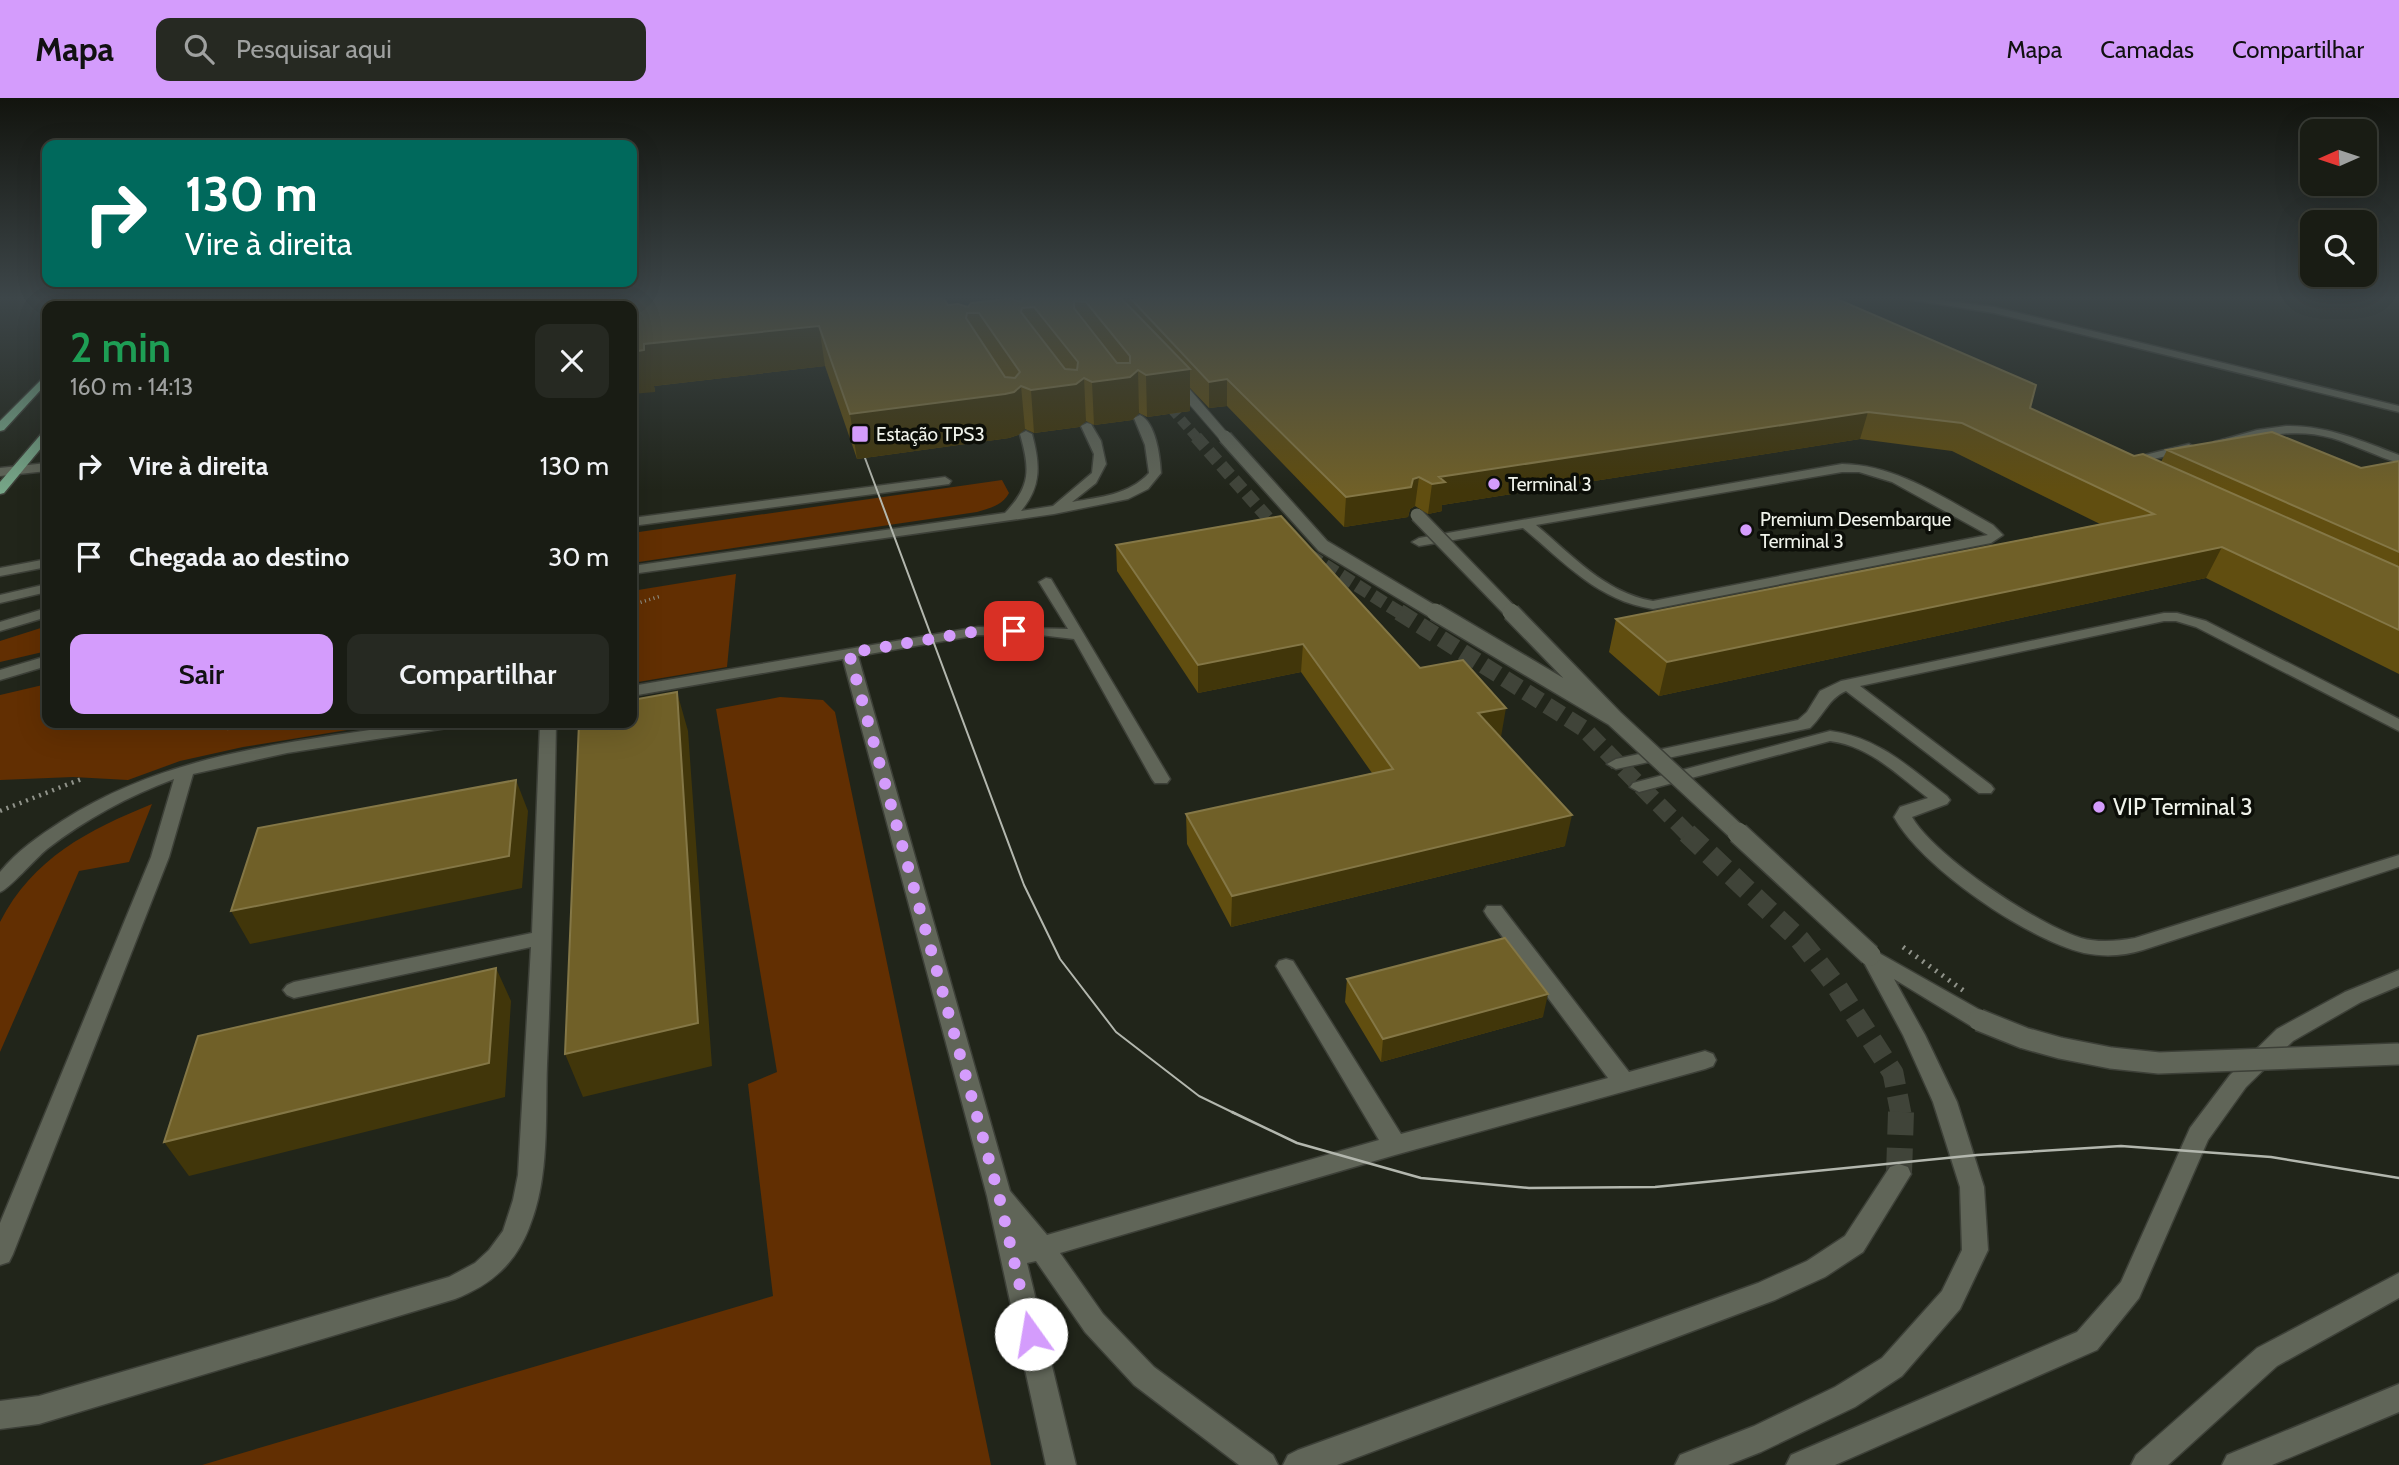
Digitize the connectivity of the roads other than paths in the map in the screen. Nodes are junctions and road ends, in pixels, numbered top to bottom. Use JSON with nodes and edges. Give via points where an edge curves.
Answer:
{"nodes":[{"id":1,"x":2210,"y":363,"type":"edge"},
{"id":2,"x":1162,"y":364,"type":"edge"},
{"id":3,"x":42,"y":382,"type":"edge"},
{"id":4,"x":2399,"y":409,"type":"edge"},
{"id":5,"x":1140,"y":418,"type":"edge"},
{"id":6,"x":1087,"y":426,"type":"edge"},
{"id":7,"x":0,"y":428,"type":"edge"},
{"id":8,"x":1026,"y":434,"type":"edge"},
{"id":9,"x":42,"y":439,"type":"edge"},
{"id":10,"x":2399,"y":459,"type":"edge"},
{"id":11,"x":42,"y":468,"type":"edge"},
{"id":12,"x":18,"y":470,"type":"junction"},
{"id":13,"x":0,"y":472,"type":"edge"},
{"id":14,"x":2132,"y":474,"type":"edge"},
{"id":15,"x":945,"y":481,"type":"dead end"},
{"id":16,"x":0,"y":490,"type":"edge"},
{"id":17,"x":1054,"y":510,"type":"junction"},
{"id":18,"x":1417,"y":515,"type":"dead end"},
{"id":19,"x":1009,"y":516,"type":"junction"},
{"id":20,"x":637,"y":521,"type":"edge"},
{"id":21,"x":1525,"y":523,"type":"junction"},
{"id":22,"x":1419,"y":542,"type":"dead end"},
{"id":23,"x":42,"y":564,"type":"edge"},
{"id":24,"x":637,"y":569,"type":"edge"},
{"id":25,"x":0,"y":572,"type":"edge"},
{"id":26,"x":1046,"y":582,"type":"dead end"},
{"id":27,"x":42,"y":589,"type":"edge"},
{"id":28,"x":0,"y":599,"type":"edge"},
{"id":29,"x":42,"y":614,"type":"edge"},
{"id":30,"x":0,"y":627,"type":"edge"},
{"id":31,"x":1079,"y":635,"type":"junction"},
{"id":32,"x":849,"y":653,"type":"junction"},
{"id":33,"x":42,"y":662,"type":"edge"},
{"id":34,"x":0,"y":675,"type":"edge"},
{"id":35,"x":1847,"y":684,"type":"junction"},
{"id":36,"x":637,"y":690,"type":"edge"},
{"id":37,"x":1614,"y":718,"type":"junction"},
{"id":38,"x":2399,"y":726,"type":"edge"},
{"id":39,"x":418,"y":728,"type":"edge"},
{"id":40,"x":548,"y":728,"type":"edge"},
{"id":41,"x":1616,"y":764,"type":"dead end"},
{"id":42,"x":186,"y":770,"type":"junction"},
{"id":43,"x":1161,"y":779,"type":"dead end"},
{"id":44,"x":1639,"y":787,"type":"dead end"},
{"id":45,"x":1984,"y":789,"type":"dead end"},
{"id":46,"x":2399,"y":861,"type":"edge"},
{"id":47,"x":0,"y":886,"type":"edge"},
{"id":48,"x":1494,"y":911,"type":"dead end"},
{"id":49,"x":542,"y":938,"type":"junction"},
{"id":50,"x":1870,"y":955,"type":"junction"},
{"id":51,"x":1286,"y":966,"type":"dead end"},
{"id":52,"x":2399,"y":978,"type":"edge"},
{"id":53,"x":294,"y":990,"type":"dead end"},
{"id":54,"x":2399,"y":1054,"type":"edge"},
{"id":55,"x":1705,"y":1060,"type":"dead end"},
{"id":56,"x":1623,"y":1081,"type":"junction"},
{"id":57,"x":1395,"y":1144,"type":"junction"},
{"id":58,"x":1899,"y":1174,"type":"tunnel mouth"},
{"id":59,"x":999,"y":1196,"type":"junction"},
{"id":60,"x":1041,"y":1247,"type":"junction"},
{"id":61,"x":0,"y":1254,"type":"edge"},
{"id":62,"x":1013,"y":1256,"type":"junction"},
{"id":63,"x":2399,"y":1285,"type":"edge"},
{"id":64,"x":2399,"y":1398,"type":"edge"},
{"id":65,"x":0,"y":1415,"type":"edge"},
{"id":66,"x":1061,"y":1465,"type":"edge"},
{"id":67,"x":1263,"y":1465,"type":"edge"},
{"id":68,"x":1298,"y":1465,"type":"edge"},
{"id":69,"x":1690,"y":1465,"type":"edge"},
{"id":70,"x":1801,"y":1465,"type":"edge"},
{"id":71,"x":2146,"y":1465,"type":"edge"},
{"id":72,"x":2237,"y":1465,"type":"edge"}],
"edges":[{"from":1,"to":4,"type":"street"},
{"from":2,"to":37,"type":"street","bridge":true,"via":[[1323,545]]},
{"from":3,"to":7,"type":"main road"},
{"from":5,"to":17,"type":"street","via":[[1155,458],[1155,473],[1144,486],[1124,496]]},
{"from":6,"to":17,"type":"street","via":[[1100,448],[1097,476]]},
{"from":8,"to":19,"type":"street","via":[[1034,462],[1033,484],[1024,502]]},
{"from":9,"to":12,"type":"main road"},
{"from":10,"to":14,"type":"street","via":[[2330,435],[2293,428],[2126,461]]},
{"from":11,"to":12,"type":"street"},
{"from":12,"to":13,"type":"street"},
{"from":12,"to":16,"type":"main road"},
{"from":15,"to":20,"type":"street"},
{"from":17,"to":19,"type":"street"},
{"from":18,"to":37,"type":"street","bridge":true},
{"from":19,"to":24,"type":"street"},
{"from":21,"to":21,"type":"street","via":[[1616,596],[1645,605],[1996,535],[1883,474],[1851,467]]},
{"from":21,"to":22,"type":"street"},
{"from":23,"to":25,"type":"street"},
{"from":26,"to":31,"type":"street"},
{"from":27,"to":28,"type":"street"},
{"from":29,"to":30,"type":"street"},
{"from":31,"to":32,"type":"street","via":[[978,631]]},
{"from":31,"to":43,"type":"street"},
{"from":32,"to":36,"type":"street"},
{"from":32,"to":59,"type":"street"},
{"from":33,"to":34,"type":"street"},
{"from":35,"to":38,"type":"street","via":[[2177,617],[2202,624]]},
{"from":35,"to":41,"type":"street","via":[[1826,694],[1804,724]]},
{"from":35,"to":45,"type":"street"},
{"from":37,"to":50,"type":"street","bridge":true},
{"from":39,"to":42,"type":"street"},
{"from":40,"to":49,"type":"street"},
{"from":42,"to":47,"type":"street","via":[[130,790],[85,814],[39,846]]},
{"from":42,"to":61,"type":"street","via":[[160,857]]},
{"from":44,"to":46,"type":"street","via":[[1830,736],[1857,739],[1941,800],[1906,811],[1903,817],[1909,831],[2029,923],[2079,944],[2109,950]]},
{"from":48,"to":56,"type":"street"},
{"from":49,"to":53,"type":"street"},
{"from":49,"to":65,"type":"street","via":[[525,1208],[516,1232],[488,1268],[455,1287],[39,1410]]},
{"from":50,"to":54,"type":"street","bridge":true,"via":[[1979,1020],[2024,1038],[2111,1058],[2159,1063]]},
{"from":50,"to":69,"type":"street","via":[[1945,1102],[1972,1187],[1975,1250],[1951,1300],[1892,1367],[1845,1397]]},
{"from":51,"to":57,"type":"street"},
{"from":52,"to":70,"type":"street","via":[[2284,1035],[2238,1081],[2198,1135],[2130,1290],[2087,1341]]},
{"from":55,"to":56,"type":"street"},
{"from":56,"to":57,"type":"street"},
{"from":57,"to":60,"type":"street"},
{"from":58,"to":68,"type":"street","via":[[1854,1244],[1816,1269],[1753,1297]]},
{"from":59,"to":60,"type":"street"},
{"from":59,"to":62,"type":"street"},
{"from":60,"to":62,"type":"street"},
{"from":60,"to":67,"type":"street","via":[[1094,1323],[1144,1376]]},
{"from":62,"to":66,"type":"street"},
{"from":63,"to":71,"type":"street","via":[[2267,1357]]},
{"from":64,"to":72,"type":"street"}]}
